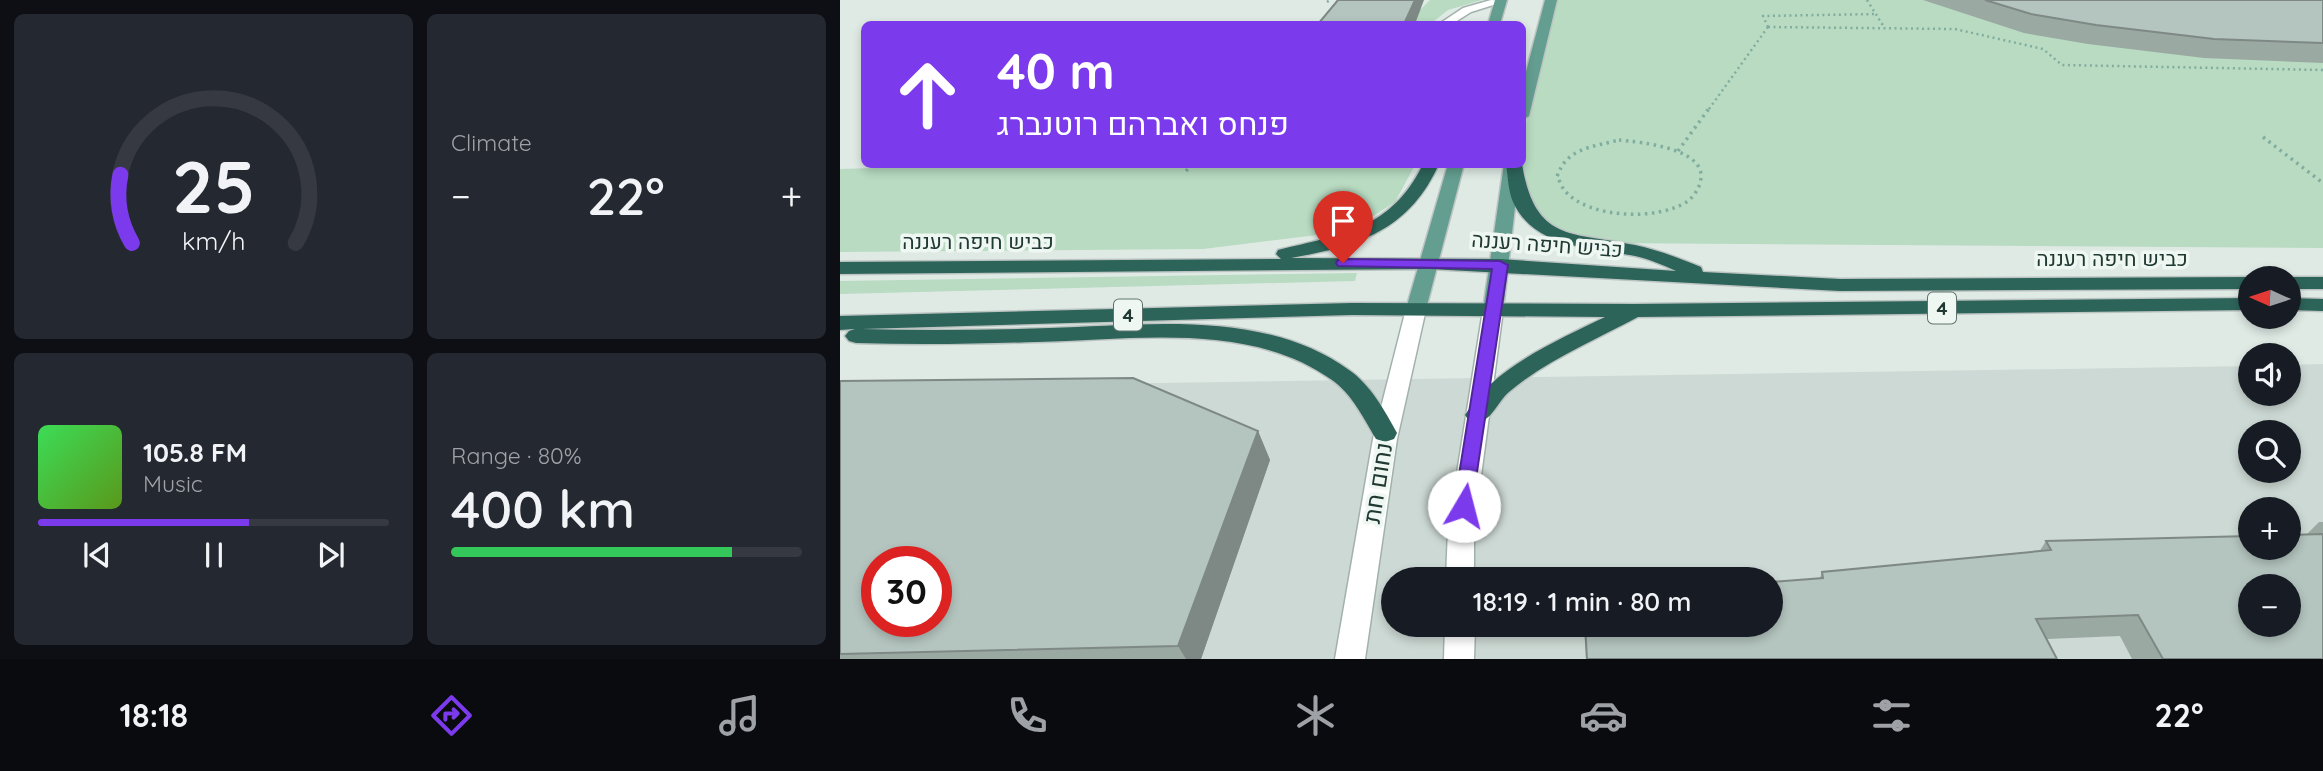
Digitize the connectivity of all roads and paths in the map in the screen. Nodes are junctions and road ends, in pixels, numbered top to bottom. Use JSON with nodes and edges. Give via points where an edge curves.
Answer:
{"nodes":[{"id":1,"x":1500,"y":0,"type":"edge"},
{"id":2,"x":1551,"y":0,"type":"edge"},
{"id":3,"x":1867,"y":0,"type":"edge"},
{"id":4,"x":1877,"y":14,"type":"junction"},
{"id":5,"x":1450,"y":21,"type":"edge"},
{"id":6,"x":1495,"y":21,"type":"edge"},
{"id":7,"x":1768,"y":27,"type":"junction"},
{"id":8,"x":1885,"y":27,"type":"junction"},
{"id":9,"x":2323,"y":71,"type":"edge"},
{"id":10,"x":1526,"y":100,"type":"edge"},
{"id":11,"x":2263,"y":136,"type":"dead end"},
{"id":12,"x":1678,"y":151,"type":"junction"},
{"id":13,"x":1189,"y":168,"type":"edge"},
{"id":14,"x":1429,"y":168,"type":"edge"},
{"id":15,"x":1456,"y":168,"type":"edge"},
{"id":16,"x":1512,"y":168,"type":"edge"},
{"id":17,"x":1514,"y":168,"type":"edge"},
{"id":18,"x":1186,"y":171,"type":"dead end"},
{"id":19,"x":2323,"y":183,"type":"edge"},
{"id":20,"x":1430,"y":263,"type":"junction"},
{"id":21,"x":1500,"y":265,"type":"junction"},
{"id":22,"x":1138,"y":266,"type":"junction"},
{"id":23,"x":840,"y":268,"type":"edge"},
{"id":24,"x":1719,"y":280,"type":"junction"},
{"id":25,"x":2238,"y":283,"type":"edge"},
{"id":26,"x":2301,"y":283,"type":"edge"},
{"id":27,"x":2323,"y":283,"type":"edge"},
{"id":28,"x":2238,"y":304,"type":"edge"},
{"id":29,"x":2301,"y":304,"type":"edge"},
{"id":30,"x":2323,"y":304,"type":"edge"},
{"id":31,"x":1416,"y":309,"type":"junction"},
{"id":32,"x":1493,"y":310,"type":"junction"},
{"id":33,"x":1634,"y":311,"type":"junction"},
{"id":34,"x":840,"y":323,"type":"edge"},
{"id":35,"x":840,"y":335,"type":"edge"},
{"id":36,"x":1477,"y":415,"type":"junction"},
{"id":37,"x":1385,"y":433,"type":"junction"},
{"id":38,"x":1461,"y":567,"type":"edge"},
{"id":39,"x":1460,"y":637,"type":"edge"},
{"id":40,"x":1350,"y":659,"type":"edge"},
{"id":41,"x":1459,"y":659,"type":"edge"}],
"edges":[{"from":1,"to":5,"type":"street"},
{"from":1,"to":6,"type":"main road"},
{"from":2,"to":10,"type":"main road"},
{"from":3,"to":4,"type":"path"},
{"from":4,"to":7,"type":"path","via":[[1763,16]]},
{"from":4,"to":8,"type":"path"},
{"from":7,"to":8,"type":"path"},
{"from":7,"to":12,"type":"path"},
{"from":8,"to":9,"type":"path","via":[[1955,29],[2043,49],[2062,65]]},
{"from":11,"to":19,"type":"path"},
{"from":12,"to":12,"type":"path","via":[[1700,171],[1701,183],[1695,195],[1681,205],[1659,212],[1606,213],[1583,206],[1558,183],[1558,170],[1566,158],[1599,143],[1640,141]]},
{"from":13,"to":18,"type":"path"},
{"from":14,"to":22,"type":"highway","via":[[1410,201],[1391,216],[1332,244],[1288,254]]},
{"from":15,"to":20,"type":"main road"},
{"from":16,"to":21,"type":"main road"},
{"from":17,"to":24,"type":"highway","via":[[1522,202],[1548,231],[1589,245],[1638,251]]},
{"from":20,"to":21,"type":"highway","name":"כביש חיפה רעננה","number":"4"},
{"from":20,"to":22,"type":"highway","name":"כביש חיפה רעננה","number":"4"},
{"from":20,"to":31,"type":"main road"},
{"from":21,"to":24,"type":"highway","name":"כביש חיפה רעננה","number":"4"},
{"from":21,"to":32,"type":"main road"},
{"from":22,"to":23,"type":"highway","name":"כביש חיפה רעננה","number":"4"},
{"from":24,"to":25,"type":"highway","name":"כביש חיפה רעננה","number":"4","via":[[1840,285]]},
{"from":26,"to":27,"type":"highway"},
{"from":28,"to":33,"type":"highway","number":"4"},
{"from":29,"to":30,"type":"highway"},
{"from":31,"to":32,"type":"highway","number":"4"},
{"from":31,"to":34,"type":"highway","number":"4"},
{"from":31,"to":37,"type":"street","name":"נחום חת"},
{"from":32,"to":33,"type":"highway","number":"4"},
{"from":32,"to":36,"type":"street"},
{"from":33,"to":36,"type":"highway","via":[[1563,346],[1500,387]]},
{"from":35,"to":37,"type":"highway","via":[[922,338],[1181,332],[1250,339],[1295,352],[1341,375]]},
{"from":36,"to":38,"type":"street","via":[[1461,529]]},
{"from":37,"to":40,"type":"street","name":"נחום חת"},
{"from":39,"to":41,"type":"street"}]}
